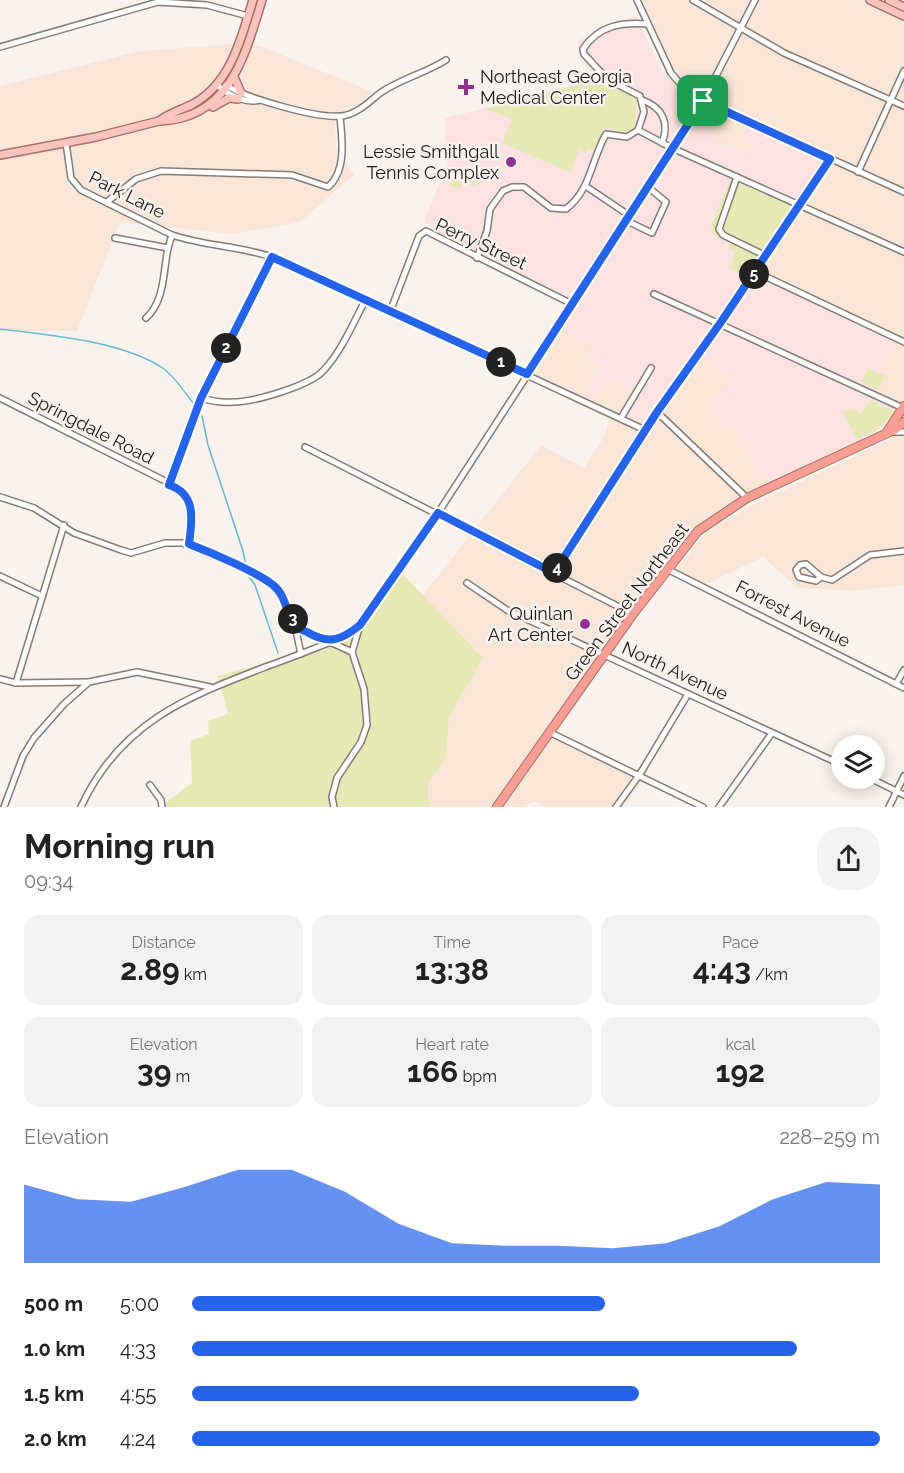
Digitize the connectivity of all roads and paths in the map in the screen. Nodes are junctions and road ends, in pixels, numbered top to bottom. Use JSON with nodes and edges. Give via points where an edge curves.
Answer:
{"nodes":[{"id":1,"x":262,"y":0,"type":"edge"},
{"id":2,"x":637,"y":0,"type":"edge"},
{"id":3,"x":693,"y":0,"type":"edge"},
{"id":4,"x":755,"y":0,"type":"edge"},
{"id":5,"x":870,"y":0,"type":"edge"},
{"id":6,"x":889,"y":0,"type":"edge"},
{"id":7,"x":252,"y":1,"type":"edge"},
{"id":8,"x":904,"y":7,"type":"edge"},
{"id":9,"x":248,"y":16,"type":"junction"},
{"id":10,"x":904,"y":16,"type":"edge"},
{"id":11,"x":257,"y":17,"type":"junction"},
{"id":12,"x":648,"y":24,"type":"junction"},
{"id":13,"x":741,"y":28,"type":"junction"},
{"id":14,"x":253,"y":32,"type":"junction"},
{"id":15,"x":0,"y":46,"type":"edge"},
{"id":16,"x":446,"y":60,"type":"dead end"},
{"id":17,"x":904,"y":71,"type":"edge"},
{"id":18,"x":234,"y":77,"type":"junction"},
{"id":19,"x":219,"y":82,"type":"junction"},
{"id":20,"x":225,"y":88,"type":"junction"},
{"id":21,"x":240,"y":96,"type":"junction"},
{"id":22,"x":642,"y":100,"type":"junction"},
{"id":23,"x":890,"y":100,"type":"junction"},
{"id":24,"x":703,"y":101,"type":"junction"},
{"id":25,"x":904,"y":106,"type":"edge"},
{"id":26,"x":194,"y":112,"type":"junction"},
{"id":27,"x":340,"y":117,"type":"junction"},
{"id":28,"x":159,"y":121,"type":"junction"},
{"id":29,"x":638,"y":130,"type":"junction"},
{"id":30,"x":66,"y":143,"type":"junction"},
{"id":31,"x":662,"y":143,"type":"junction"},
{"id":32,"x":672,"y":148,"type":"junction"},
{"id":33,"x":0,"y":155,"type":"edge"},
{"id":34,"x":830,"y":159,"type":"junction"},
{"id":35,"x":858,"y":172,"type":"junction"},
{"id":36,"x":738,"y":177,"type":"junction"},
{"id":37,"x":648,"y":187,"type":"junction"},
{"id":38,"x":586,"y":188,"type":"junction"},
{"id":39,"x":904,"y":192,"type":"edge"},
{"id":40,"x":108,"y":201,"type":"junction"},
{"id":41,"x":800,"y":206,"type":"junction"},
{"id":42,"x":628,"y":218,"type":"junction"},
{"id":43,"x":172,"y":235,"type":"junction"},
{"id":44,"x":116,"y":238,"type":"dead end"},
{"id":45,"x":168,"y":248,"type":"junction"},
{"id":46,"x":904,"y":252,"type":"edge"},
{"id":47,"x":766,"y":256,"type":"junction"},
{"id":48,"x":272,"y":257,"type":"junction"},
{"id":49,"x":477,"y":258,"type":"junction"},
{"id":50,"x":756,"y":272,"type":"junction"},
{"id":51,"x":654,"y":294,"type":"dead end"},
{"id":52,"x":366,"y":299,"type":"junction"},
{"id":53,"x":572,"y":304,"type":"junction"},
{"id":54,"x":390,"y":312,"type":"junction"},
{"id":55,"x":146,"y":318,"type":"dead end"},
{"id":56,"x":721,"y":322,"type":"junction"},
{"id":57,"x":904,"y":342,"type":"edge"},
{"id":58,"x":651,"y":368,"type":"dead end"},
{"id":59,"x":527,"y":374,"type":"junction"},
{"id":60,"x":0,"y":398,"type":"edge"},
{"id":61,"x":201,"y":398,"type":"junction"},
{"id":62,"x":904,"y":407,"type":"edge"},
{"id":63,"x":657,"y":412,"type":"junction"},
{"id":64,"x":621,"y":418,"type":"junction"},
{"id":65,"x":904,"y":422,"type":"edge"},
{"id":66,"x":645,"y":430,"type":"junction"},
{"id":67,"x":887,"y":432,"type":"junction"},
{"id":68,"x":904,"y":432,"type":"edge"},
{"id":69,"x":305,"y":447,"type":"dead end"},
{"id":70,"x":169,"y":485,"type":"junction"},
{"id":71,"x":0,"y":497,"type":"edge"},
{"id":72,"x":747,"y":498,"type":"junction"},
{"id":73,"x":438,"y":513,"type":"junction"},
{"id":74,"x":64,"y":525,"type":"junction"},
{"id":75,"x":189,"y":544,"type":"junction"},
{"id":76,"x":904,"y":551,"type":"edge"},
{"id":77,"x":667,"y":568,"type":"junction"},
{"id":78,"x":554,"y":573,"type":"junction"},
{"id":79,"x":0,"y":576,"type":"edge"},
{"id":80,"x":821,"y":577,"type":"dead end"},
{"id":81,"x":467,"y":583,"type":"dead end"},
{"id":82,"x":42,"y":596,"type":"junction"},
{"id":83,"x":633,"y":614,"type":"junction"},
{"id":84,"x":360,"y":625,"type":"junction"},
{"id":85,"x":295,"y":626,"type":"junction"},
{"id":86,"x":332,"y":641,"type":"junction"},
{"id":87,"x":352,"y":652,"type":"junction"},
{"id":88,"x":301,"y":654,"type":"junction"},
{"id":89,"x":604,"y":654,"type":"junction"},
{"id":90,"x":904,"y":670,"type":"edge"},
{"id":91,"x":0,"y":679,"type":"edge"},
{"id":92,"x":89,"y":682,"type":"junction"},
{"id":93,"x":16,"y":683,"type":"junction"},
{"id":94,"x":896,"y":684,"type":"junction"},
{"id":95,"x":210,"y":687,"type":"junction"},
{"id":96,"x":904,"y":688,"type":"edge"},
{"id":97,"x":688,"y":694,"type":"junction"},
{"id":98,"x":549,"y":732,"type":"junction"},
{"id":99,"x":772,"y":733,"type":"junction"},
{"id":100,"x":831,"y":760,"type":"edge"},
{"id":101,"x":640,"y":774,"type":"junction"},
{"id":102,"x":904,"y":776,"type":"edge"},
{"id":103,"x":150,"y":785,"type":"dead end"},
{"id":104,"x":885,"y":785,"type":"edge"},
{"id":105,"x":897,"y":791,"type":"junction"},
{"id":106,"x":904,"y":795,"type":"edge"},
{"id":107,"x":4,"y":807,"type":"edge"},
{"id":108,"x":81,"y":807,"type":"edge"},
{"id":109,"x":162,"y":807,"type":"edge"},
{"id":110,"x":334,"y":807,"type":"edge"},
{"id":111,"x":497,"y":807,"type":"edge"},
{"id":112,"x":616,"y":807,"type":"edge"},
{"id":113,"x":703,"y":807,"type":"edge"},
{"id":114,"x":719,"y":807,"type":"edge"},
{"id":115,"x":889,"y":807,"type":"edge"}],
"edges":[{"from":1,"to":11,"type":"main road"},
{"from":2,"to":12,"type":"street"},
{"from":3,"to":13,"type":"street"},
{"from":4,"to":13,"type":"street"},
{"from":5,"to":10,"type":"main road"},
{"from":6,"to":8,"type":"main road"},
{"from":7,"to":9,"type":"main road"},
{"from":7,"to":11,"type":"main road"},
{"from":9,"to":14,"type":"main road"},
{"from":9,"to":15,"type":"street","via":[[207,5],[158,2]]},
{"from":9,"to":19,"type":"main road","via":[[232,63]]},
{"from":11,"to":14,"type":"main road"},
{"from":12,"to":22,"type":"street","via":[[624,22],[604,30],[584,47],[584,54],[607,79]]},
{"from":12,"to":24,"type":"street","via":[[676,80],[689,94]]},
{"from":13,"to":23,"type":"street","via":[[784,53]]},
{"from":13,"to":24,"type":"street"},
{"from":14,"to":18,"type":"main road"},
{"from":16,"to":27,"type":"street"},
{"from":17,"to":23,"type":"street"},
{"from":18,"to":20,"type":"main road"},
{"from":18,"to":21,"type":"main road"},
{"from":19,"to":20,"type":"street"},
{"from":19,"to":28,"type":"main road","via":[[194,104]]},
{"from":20,"to":21,"type":"street"},
{"from":20,"to":26,"type":"main road","via":[[208,105]]},
{"from":21,"to":26,"type":"main road"},
{"from":21,"to":27,"type":"street"},
{"from":22,"to":29,"type":"street","via":[[644,112]]},
{"from":22,"to":31,"type":"street","via":[[661,111],[665,130]]},
{"from":23,"to":25,"type":"street"},
{"from":23,"to":35,"type":"street"},
{"from":24,"to":32,"type":"street"},
{"from":24,"to":34,"type":"street"},
{"from":26,"to":28,"type":"main road"},
{"from":27,"to":40,"type":"street","via":[[342,149],[334,180],[328,187],[292,175],[161,171],[136,179]]},
{"from":28,"to":30,"type":"main road"},
{"from":29,"to":31,"type":"street"},
{"from":29,"to":38,"type":"street","via":[[627,136],[606,134],[594,156]]},
{"from":30,"to":33,"type":"main road"},
{"from":30,"to":40,"type":"street","name":"Park Lane","via":[[75,184]]},
{"from":31,"to":32,"type":"street"},
{"from":32,"to":36,"type":"street"},
{"from":32,"to":37,"type":"street"},
{"from":34,"to":35,"type":"street"},
{"from":34,"to":41,"type":"street"},
{"from":35,"to":39,"type":"street"},
{"from":36,"to":41,"type":"street"},
{"from":36,"to":47,"type":"street","via":[[719,229],[723,235]]},
{"from":37,"to":42,"type":"street"},
{"from":37,"to":42,"type":"street","via":[[666,202],[652,233]]},
{"from":38,"to":42,"type":"street"},
{"from":38,"to":49,"type":"street","via":[[566,209],[551,208],[524,187],[503,191],[490,209]]},
{"from":40,"to":43,"type":"street","name":"Park Lane"},
{"from":41,"to":46,"type":"street"},
{"from":41,"to":47,"type":"street"},
{"from":42,"to":53,"type":"street"},
{"from":43,"to":45,"type":"street"},
{"from":43,"to":48,"type":"street","name":"Park Lane","via":[[202,245],[233,246]]},
{"from":44,"to":45,"type":"street"},
{"from":45,"to":55,"type":"street","via":[[160,297]]},
{"from":47,"to":50,"type":"street"},
{"from":48,"to":52,"type":"street","name":"Park Lane"},
{"from":48,"to":61,"type":"street"},
{"from":49,"to":53,"type":"street","name":"Perry Street"},
{"from":49,"to":54,"type":"street","name":"Perry Street","via":[[426,231],[420,236]]},
{"from":50,"to":56,"type":"street"},
{"from":50,"to":57,"type":"street"},
{"from":51,"to":56,"type":"street"},
{"from":52,"to":54,"type":"street","name":"Park Lane"},
{"from":52,"to":61,"type":"street","via":[[330,362],[308,381],[261,398],[234,402]]},
{"from":53,"to":59,"type":"street"},
{"from":54,"to":59,"type":"street","name":"Park Lane"},
{"from":56,"to":62,"type":"street"},
{"from":56,"to":63,"type":"street"},
{"from":58,"to":64,"type":"street"},
{"from":59,"to":64,"type":"street","name":"Park Lane"},
{"from":59,"to":73,"type":"street"},
{"from":60,"to":70,"type":"street","name":"Springdale Road"},
{"from":61,"to":70,"type":"street"},
{"from":62,"to":67,"type":"highway"},
{"from":63,"to":66,"type":"street"},
{"from":63,"to":72,"type":"street"},
{"from":64,"to":66,"type":"street","name":"Park Lane"},
{"from":65,"to":67,"type":"highway","name":"Green Street Northeast"},
{"from":66,"to":78,"type":"street"},
{"from":67,"to":68,"type":"street"},
{"from":67,"to":72,"type":"highway","name":"Green Street Northeast"},
{"from":69,"to":73,"type":"street"},
{"from":70,"to":75,"type":"street","name":"Springdale Road","via":[[181,489],[189,500]]},
{"from":71,"to":74,"type":"street","via":[[34,508]]},
{"from":72,"to":77,"type":"highway","name":"Green Street Northeast","via":[[698,531]]},
{"from":73,"to":78,"type":"street"},
{"from":73,"to":84,"type":"street"},
{"from":74,"to":75,"type":"street","via":[[74,533],[131,553],[165,543]]},
{"from":74,"to":82,"type":"street"},
{"from":75,"to":85,"type":"street","via":[[274,585]]},
{"from":76,"to":80,"type":"street","via":[[870,555],[832,580]]},
{"from":77,"to":83,"type":"highway","name":"Green Street Northeast"},
{"from":77,"to":94,"type":"street","name":"Forrest Avenue"},
{"from":78,"to":83,"type":"street"},
{"from":79,"to":82,"type":"street"},
{"from":81,"to":89,"type":"street","name":"North Avenue","via":[[507,610]]},
{"from":82,"to":93,"type":"street"},
{"from":83,"to":89,"type":"highway","name":"Green Street Northeast"},
{"from":84,"to":86,"type":"street"},
{"from":84,"to":87,"type":"street"},
{"from":85,"to":86,"type":"street"},
{"from":85,"to":88,"type":"street"},
{"from":86,"to":87,"type":"street"},
{"from":86,"to":88,"type":"street"},
{"from":87,"to":110,"type":"street","via":[[364,689],[367,725],[362,742],[337,778],[332,796]]},
{"from":88,"to":95,"type":"street"},
{"from":89,"to":97,"type":"street","name":"North Avenue"},
{"from":89,"to":98,"type":"highway","name":"Green Street Northeast"},
{"from":90,"to":94,"type":"street"},
{"from":91,"to":93,"type":"street"},
{"from":92,"to":93,"type":"street"},
{"from":92,"to":95,"type":"street","via":[[137,672]]},
{"from":92,"to":107,"type":"street","via":[[34,738]]},
{"from":94,"to":96,"type":"street","name":"Forrest Avenue"},
{"from":95,"to":108,"type":"street","via":[[148,722],[133,735],[100,773]]},
{"from":97,"to":99,"type":"street","name":"North Avenue"},
{"from":97,"to":101,"type":"street"},
{"from":98,"to":101,"type":"street"},
{"from":98,"to":111,"type":"highway","name":"Green Street Northeast"},
{"from":99,"to":100,"type":"street","name":"North Avenue"},
{"from":99,"to":114,"type":"street"},
{"from":101,"to":112,"type":"street"},
{"from":101,"to":113,"type":"street"},
{"from":102,"to":105,"type":"street"},
{"from":103,"to":109,"type":"street"},
{"from":104,"to":105,"type":"street"},
{"from":105,"to":106,"type":"street"},
{"from":105,"to":115,"type":"street"}]}
